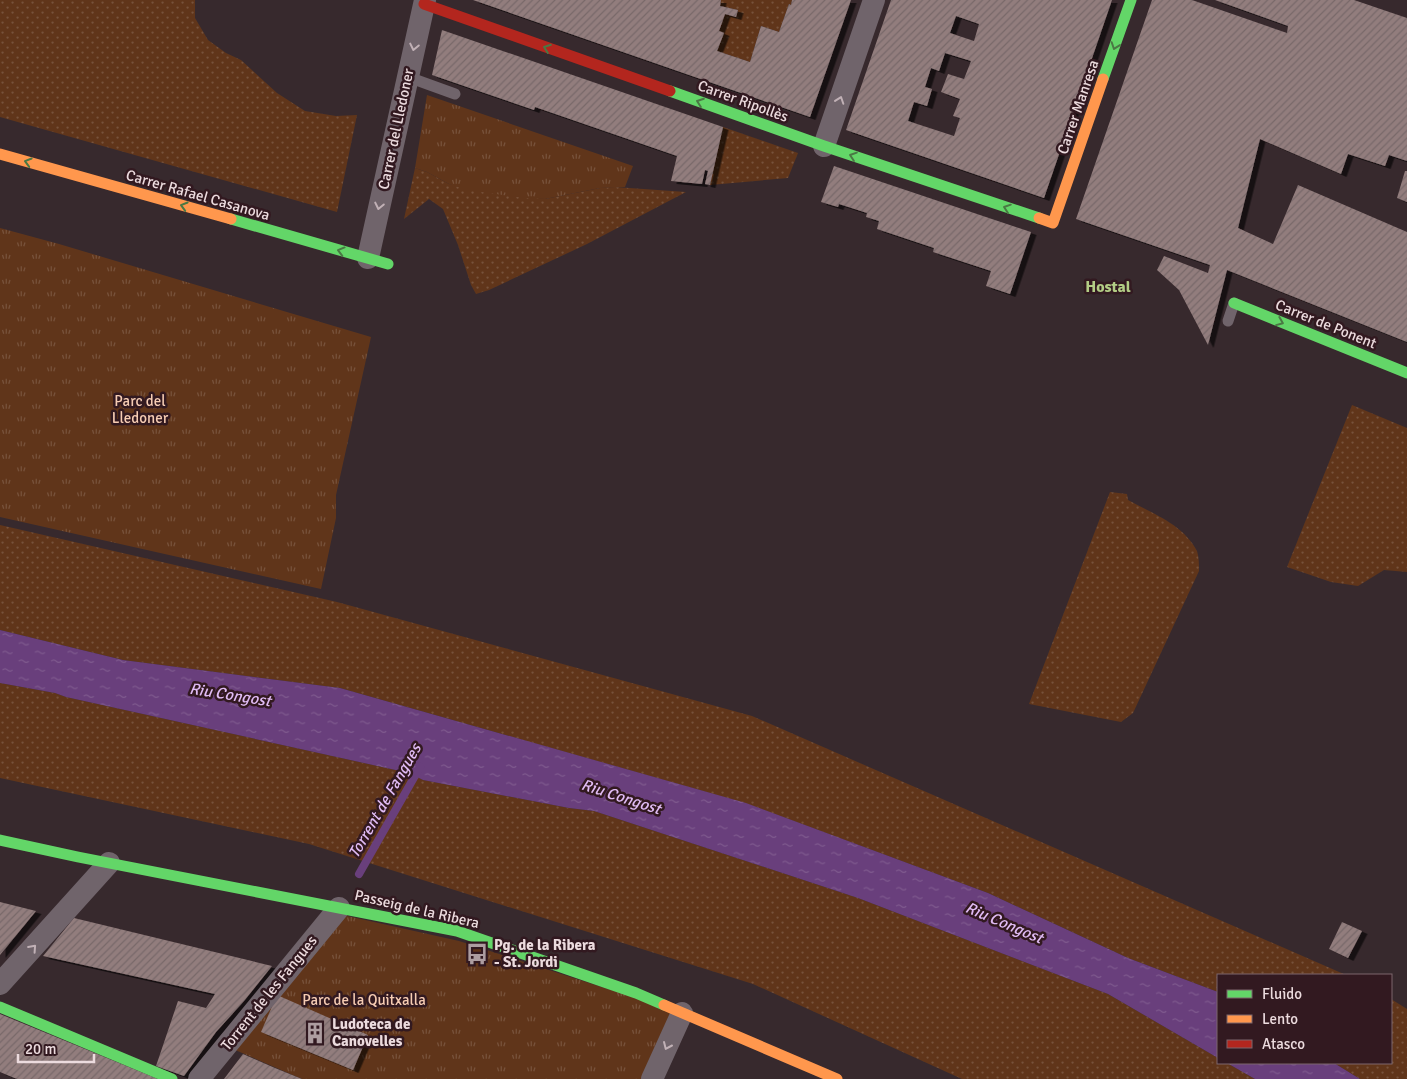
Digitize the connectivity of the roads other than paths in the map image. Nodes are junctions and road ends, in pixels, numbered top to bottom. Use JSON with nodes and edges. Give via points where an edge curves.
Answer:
{"nodes":[{"id":1,"x":874,"y":0,"type":"edge"},
{"id":2,"x":1131,"y":0,"type":"edge"},
{"id":3,"x":424,"y":2,"type":"edge"},
{"id":4,"x":408,"y":77,"type":"junction"},
{"id":5,"x":454,"y":94,"type":"dead end"},
{"id":6,"x":824,"y":146,"type":"junction"},
{"id":7,"x":0,"y":154,"type":"edge"},
{"id":8,"x":1053,"y":223,"type":"joint"},
{"id":9,"x":378,"y":261,"type":"joint"},
{"id":10,"x":1234,"y":303,"type":"joint"},
{"id":11,"x":1228,"y":321,"type":"dead end"},
{"id":12,"x":1407,"y":373,"type":"edge"},
{"id":13,"x":0,"y":840,"type":"edge"},
{"id":14,"x":109,"y":863,"type":"junction"},
{"id":15,"x":339,"y":908,"type":"junction"},
{"id":16,"x":0,"y":984,"type":"edge"},
{"id":17,"x":0,"y":1006,"type":"edge"},
{"id":18,"x":682,"y":1013,"type":"junction"},
{"id":19,"x":172,"y":1079,"type":"edge"},
{"id":20,"x":199,"y":1079,"type":"edge"},
{"id":21,"x":652,"y":1079,"type":"edge"},
{"id":22,"x":837,"y":1079,"type":"edge"}],
"edges":[{"from":6,"to":1,"type":"street","one_way":true},
{"from":2,"to":8,"type":"street","name":"Carrer Manresa","one_way":true},
{"from":3,"to":4,"type":"street","name":"Carrer del Lledoner","one_way":true},
{"from":6,"to":3,"type":"street","name":"Carrer Ripollès","one_way":true},
{"from":4,"to":5,"type":"lane"},
{"from":4,"to":9,"type":"street","name":"Carrer del Lledoner","one_way":true},
{"from":8,"to":6,"type":"street","name":"Carrer Ripollès","one_way":true},
{"from":9,"to":7,"type":"street","name":"Carrer Rafael Casanova","one_way":true},
{"from":10,"to":11,"type":"lane"},
{"from":10,"to":12,"type":"street","name":"Carrer de Ponent","one_way":true},
{"from":13,"to":14,"type":"street","name":"Passeig de la Ribera"},
{"from":14,"to":15,"type":"street","name":"Passeig de la Ribera"},
{"from":16,"to":14,"type":"street","one_way":true},
{"from":15,"to":18,"type":"street","name":"Passeig de la Ribera","via":[[457,931],[636,993]]},
{"from":15,"to":20,"type":"street","name":"Torrent de les Fangues"},
{"from":17,"to":19,"type":"street"},
{"from":18,"to":21,"type":"street","one_way":true},
{"from":18,"to":22,"type":"street","name":"Passeig de la Ribera"}]}
